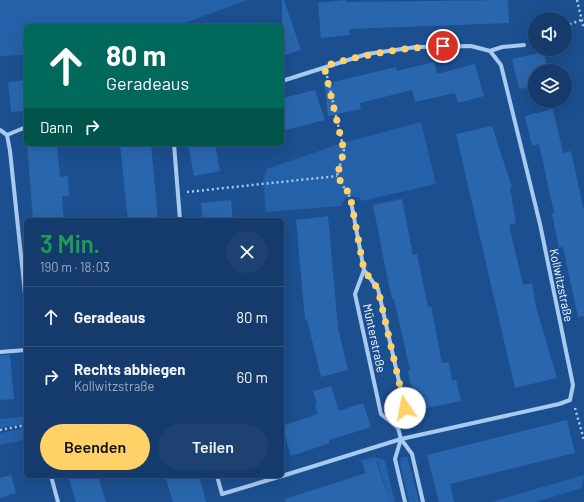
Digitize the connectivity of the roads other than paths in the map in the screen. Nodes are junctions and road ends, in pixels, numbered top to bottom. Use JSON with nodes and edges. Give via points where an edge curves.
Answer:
{"nodes":[{"id":1,"x":524,"y":45,"type":"dead end"},
{"id":2,"x":490,"y":51,"type":"junction"},
{"id":3,"x":284,"y":80,"type":"edge"},
{"id":4,"x":24,"y":128,"type":"edge"},
{"id":5,"x":0,"y":130,"type":"edge"},
{"id":6,"x":7,"y":135,"type":"junction"},
{"id":7,"x":174,"y":146,"type":"edge"},
{"id":8,"x":352,"y":208,"type":"road end"},
{"id":9,"x":180,"y":218,"type":"edge"},
{"id":10,"x":364,"y":270,"type":"junction"},
{"id":11,"x":24,"y":284,"type":"edge"},
{"id":12,"x":24,"y":350,"type":"edge"},
{"id":13,"x":0,"y":352,"type":"edge"},
{"id":14,"x":398,"y":428,"type":"junction"},
{"id":15,"x":400,"y":439,"type":"junction"},
{"id":16,"x":284,"y":475,"type":"edge"},
{"id":17,"x":52,"y":478,"type":"edge"},
{"id":18,"x":218,"y":478,"type":"edge"},
{"id":19,"x":275,"y":478,"type":"edge"},
{"id":20,"x":58,"y":502,"type":"edge"},
{"id":21,"x":405,"y":502,"type":"edge"},
{"id":22,"x":423,"y":502,"type":"edge"}],
"edges":[{"from":1,"to":2,"type":"street"},
{"from":2,"to":3,"type":"street","via":[[471,46],[416,47],[367,54]]},
{"from":2,"to":15,"type":"street","name":"Kollwitzstraße","via":[[501,65],[540,224],[573,385],[570,400]]},
{"from":4,"to":6,"type":"street"},
{"from":5,"to":6,"type":"street"},
{"from":6,"to":11,"type":"street"},
{"from":7,"to":9,"type":"street"},
{"from":8,"to":10,"type":"street","name":"Münterstraße"},
{"from":10,"to":14,"type":"street","name":"Münterstraße","via":[[378,289],[405,408]]},
{"from":10,"to":14,"type":"street","name":"Münterstraße","via":[[355,294],[371,369],[381,414]]},
{"from":12,"to":13,"type":"street"},
{"from":14,"to":15,"type":"street","name":"Münterstraße"},
{"from":15,"to":16,"type":"street"},
{"from":15,"to":21,"type":"street","name":"Münterstraße","via":[[395,459]]},
{"from":15,"to":22,"type":"street","name":"Münterstraße","via":[[412,454]]},
{"from":17,"to":20,"type":"street"},
{"from":18,"to":19,"type":"street","via":[[222,494]]}]}
